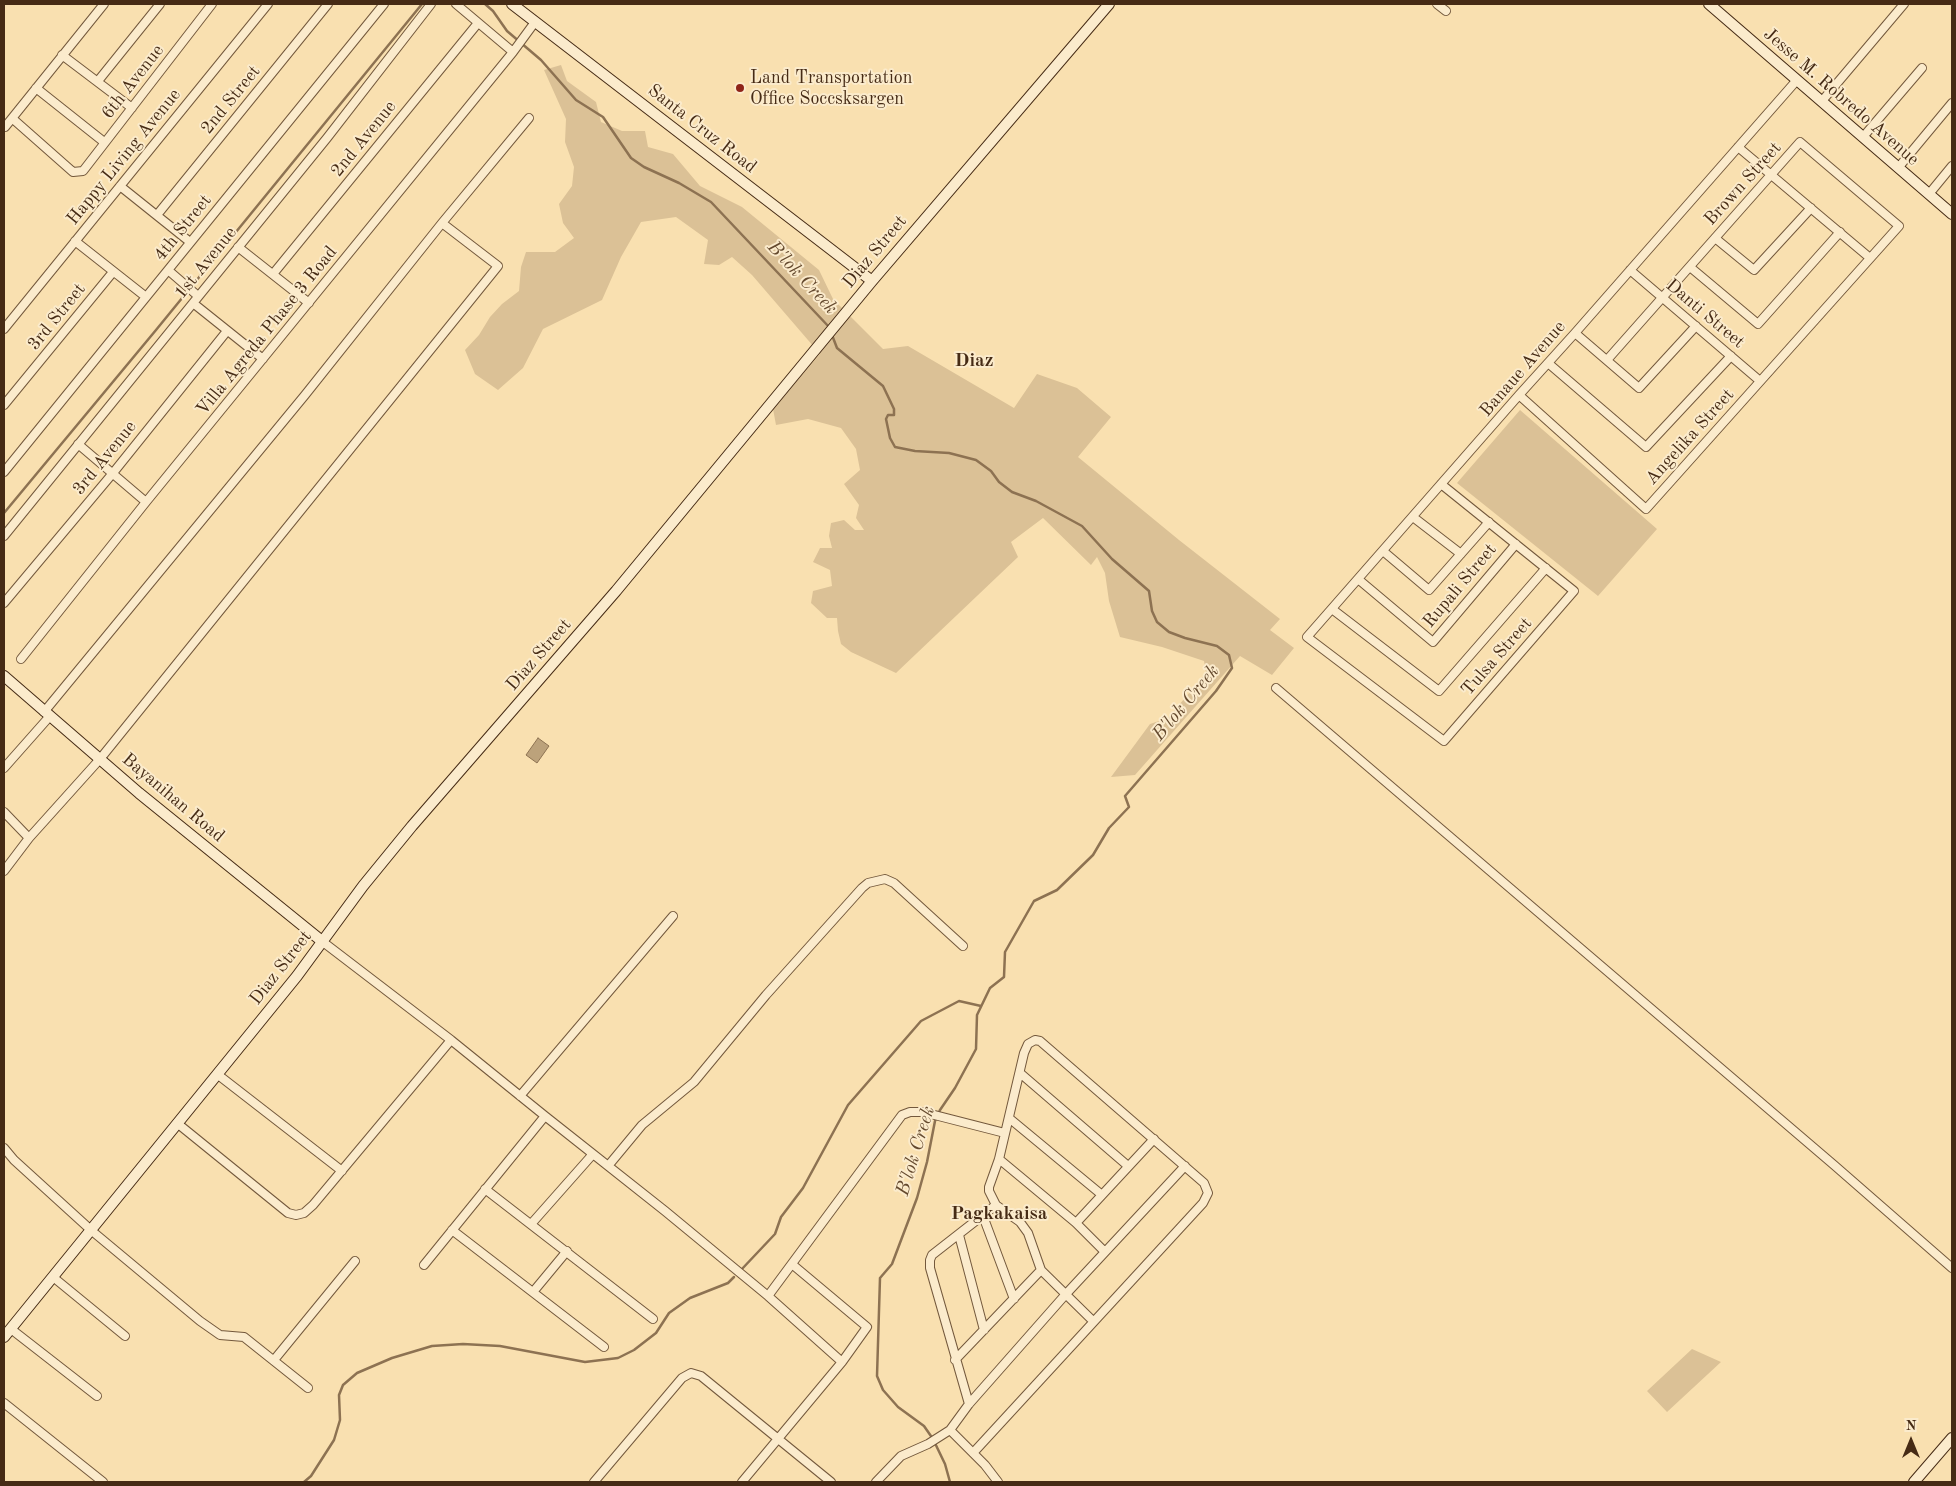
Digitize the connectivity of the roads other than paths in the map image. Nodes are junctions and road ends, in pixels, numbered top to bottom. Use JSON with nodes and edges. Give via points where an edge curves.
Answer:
{"nodes":[{"id":1,"x":104,"y":4,"type":"edge"},
{"id":2,"x":160,"y":4,"type":"edge"},
{"id":3,"x":212,"y":4,"type":"edge"},
{"id":4,"x":268,"y":4,"type":"edge"},
{"id":5,"x":328,"y":4,"type":"edge"},
{"id":6,"x":384,"y":4,"type":"edge"},
{"id":7,"x":456,"y":4,"type":"edge"},
{"id":8,"x":512,"y":4,"type":"edge"},
{"id":9,"x":1110,"y":4,"type":"edge"},
{"id":10,"x":1437,"y":4,"type":"edge"},
{"id":11,"x":1709,"y":4,"type":"edge"},
{"id":12,"x":1904,"y":4,"type":"edge"},
{"id":13,"x":429,"y":5,"type":"edge"},
{"id":14,"x":1446,"y":11,"type":"dead end"},
{"id":15,"x":478,"y":22,"type":"junction"},
{"id":16,"x":536,"y":22,"type":"junction"},
{"id":17,"x":513,"y":52,"type":"junction"},
{"id":18,"x":62,"y":55,"type":"junction"},
{"id":19,"x":1922,"y":68,"type":"dead end"},
{"id":20,"x":1797,"y":80,"type":"junction"},
{"id":21,"x":98,"y":81,"type":"junction"},
{"id":22,"x":36,"y":88,"type":"junction"},
{"id":23,"x":1822,"y":101,"type":"junction"},
{"id":24,"x":1952,"y":103,"type":"edge"},
{"id":25,"x":132,"y":108,"type":"junction"},
{"id":26,"x":529,"y":118,"type":"dead end"},
{"id":27,"x":13,"y":119,"type":"junction"},
{"id":28,"x":5,"y":127,"type":"edge"},
{"id":29,"x":1863,"y":137,"type":"junction"},
{"id":30,"x":104,"y":142,"type":"junction"},
{"id":31,"x":1738,"y":147,"type":"junction"},
{"id":32,"x":1952,"y":166,"type":"edge"},
{"id":33,"x":1898,"y":168,"type":"junction"},
{"id":34,"x":1771,"y":175,"type":"junction"},
{"id":35,"x":120,"y":186,"type":"junction"},
{"id":36,"x":1929,"y":194,"type":"junction"},
{"id":37,"x":1811,"y":208,"type":"junction"},
{"id":38,"x":1952,"y":214,"type":"edge"},
{"id":39,"x":157,"y":215,"type":"junction"},
{"id":40,"x":442,"y":223,"type":"junction"},
{"id":41,"x":1898,"y":226,"type":"joint"},
{"id":42,"x":1840,"y":232,"type":"junction"},
{"id":43,"x":1715,"y":238,"type":"junction"},
{"id":44,"x":75,"y":241,"type":"junction"},
{"id":45,"x":190,"y":242,"type":"junction"},
{"id":46,"x":238,"y":247,"type":"junction"},
{"id":47,"x":1870,"y":258,"type":"junction"},
{"id":48,"x":1690,"y":267,"type":"junction"},
{"id":49,"x":168,"y":270,"type":"junction"},
{"id":50,"x":1630,"y":270,"type":"junction"},
{"id":51,"x":113,"y":272,"type":"junction"},
{"id":52,"x":273,"y":274,"type":"junction"},
{"id":53,"x":872,"y":280,"type":"junction"},
{"id":54,"x":192,"y":291,"type":"junction"},
{"id":55,"x":146,"y":297,"type":"junction"},
{"id":56,"x":1662,"y":298,"type":"junction"},
{"id":57,"x":193,"y":303,"type":"junction"},
{"id":58,"x":309,"y":303,"type":"junction"},
{"id":59,"x":1696,"y":326,"type":"junction"},
{"id":60,"x":4,"y":329,"type":"edge"},
{"id":61,"x":227,"y":331,"type":"junction"},
{"id":62,"x":1574,"y":333,"type":"junction"},
{"id":63,"x":1731,"y":356,"type":"junction"},
{"id":64,"x":263,"y":359,"type":"junction"},
{"id":65,"x":1607,"y":360,"type":"junction"},
{"id":66,"x":1548,"y":363,"type":"junction"},
{"id":67,"x":1760,"y":381,"type":"junction"},
{"id":68,"x":1520,"y":395,"type":"junction"},
{"id":69,"x":4,"y":405,"type":"edge"},
{"id":70,"x":78,"y":444,"type":"junction"},
{"id":71,"x":4,"y":472,"type":"edge"},
{"id":72,"x":113,"y":473,"type":"junction"},
{"id":73,"x":1441,"y":484,"type":"junction"},
{"id":74,"x":146,"y":502,"type":"junction"},
{"id":75,"x":1413,"y":516,"type":"junction"},
{"id":76,"x":1489,"y":522,"type":"junction"},
{"id":77,"x":4,"y":536,"type":"edge"},
{"id":78,"x":1516,"y":544,"type":"junction"},
{"id":79,"x":1383,"y":551,"type":"junction"},
{"id":80,"x":1461,"y":554,"type":"junction"},
{"id":81,"x":1546,"y":568,"type":"junction"},
{"id":82,"x":1358,"y":579,"type":"junction"},
{"id":83,"x":4,"y":602,"type":"edge"},
{"id":84,"x":1332,"y":609,"type":"junction"},
{"id":85,"x":1308,"y":637,"type":"joint"},
{"id":86,"x":21,"y":659,"type":"dead end"},
{"id":87,"x":4,"y":676,"type":"edge"},
{"id":88,"x":1276,"y":688,"type":"dead end"},
{"id":89,"x":47,"y":714,"type":"junction"},
{"id":90,"x":7,"y":759,"type":"edge"},
{"id":91,"x":100,"y":759,"type":"junction"},
{"id":92,"x":4,"y":768,"type":"edge"},
{"id":93,"x":4,"y":812,"type":"edge"},
{"id":94,"x":29,"y":838,"type":"junction"},
{"id":95,"x":4,"y":871,"type":"edge"},
{"id":96,"x":673,"y":916,"type":"dead end"},
{"id":97,"x":324,"y":942,"type":"junction"},
{"id":98,"x":964,"y":946,"type":"dead end"},
{"id":99,"x":451,"y":1040,"type":"junction"},
{"id":100,"x":1020,"y":1073,"type":"junction"},
{"id":101,"x":217,"y":1074,"type":"junction"},
{"id":102,"x":520,"y":1096,"type":"junction"},
{"id":103,"x":545,"y":1116,"type":"junction"},
{"id":104,"x":1009,"y":1118,"type":"junction"},
{"id":105,"x":177,"y":1124,"type":"junction"},
{"id":106,"x":1005,"y":1133,"type":"junction"},
{"id":107,"x":1154,"y":1138,"type":"junction"},
{"id":108,"x":4,"y":1148,"type":"edge"},
{"id":109,"x":593,"y":1154,"type":"junction"},
{"id":110,"x":999,"y":1158,"type":"junction"},
{"id":111,"x":608,"y":1166,"type":"junction"},
{"id":112,"x":1128,"y":1166,"type":"junction"},
{"id":113,"x":1185,"y":1166,"type":"junction"},
{"id":114,"x":342,"y":1171,"type":"junction"},
{"id":115,"x":485,"y":1189,"type":"junction"},
{"id":116,"x":1102,"y":1195,"type":"junction"},
{"id":117,"x":996,"y":1205,"type":"junction"},
{"id":118,"x":983,"y":1216,"type":"junction"},
{"id":119,"x":532,"y":1224,"type":"junction"},
{"id":120,"x":1076,"y":1224,"type":"junction"},
{"id":121,"x":92,"y":1230,"type":"junction"},
{"id":122,"x":452,"y":1230,"type":"junction"},
{"id":123,"x":959,"y":1235,"type":"junction"},
{"id":124,"x":567,"y":1251,"type":"junction"},
{"id":125,"x":1105,"y":1252,"type":"junction"},
{"id":126,"x":355,"y":1261,"type":"dead end"},
{"id":127,"x":424,"y":1265,"type":"dead end"},
{"id":128,"x":793,"y":1265,"type":"junction"},
{"id":129,"x":1952,"y":1268,"type":"edge"},
{"id":130,"x":1041,"y":1270,"type":"junction"},
{"id":131,"x":53,"y":1277,"type":"junction"},
{"id":132,"x":533,"y":1292,"type":"junction"},
{"id":133,"x":1066,"y":1294,"type":"junction"},
{"id":134,"x":768,"y":1296,"type":"junction"},
{"id":135,"x":1014,"y":1299,"type":"junction"},
{"id":136,"x":653,"y":1319,"type":"dead end"},
{"id":137,"x":1093,"y":1320,"type":"junction"},
{"id":138,"x":11,"y":1329,"type":"junction"},
{"id":139,"x":984,"y":1330,"type":"junction"},
{"id":140,"x":125,"y":1336,"type":"dead end"},
{"id":141,"x":4,"y":1337,"type":"edge"},
{"id":142,"x":604,"y":1347,"type":"dead end"},
{"id":143,"x":274,"y":1360,"type":"junction"},
{"id":144,"x":955,"y":1360,"type":"junction"},
{"id":145,"x":842,"y":1362,"type":"junction"},
{"id":146,"x":308,"y":1388,"type":"dead end"},
{"id":147,"x":98,"y":1396,"type":"dead end"},
{"id":148,"x":4,"y":1403,"type":"edge"},
{"id":149,"x":969,"y":1404,"type":"junction"},
{"id":150,"x":950,"y":1430,"type":"junction"},
{"id":151,"x":778,"y":1438,"type":"junction"},
{"id":152,"x":1952,"y":1438,"type":"edge"},
{"id":153,"x":973,"y":1453,"type":"junction"},
{"id":154,"x":103,"y":1482,"type":"edge"},
{"id":155,"x":594,"y":1482,"type":"edge"},
{"id":156,"x":742,"y":1482,"type":"edge"},
{"id":157,"x":831,"y":1482,"type":"edge"},
{"id":158,"x":876,"y":1482,"type":"edge"},
{"id":159,"x":998,"y":1482,"type":"edge"},
{"id":160,"x":1914,"y":1482,"type":"edge"}],
"edges":[{"from":1,"to":18,"type":"street"},
{"from":2,"to":21,"type":"street"},
{"from":3,"to":25,"type":"street","name":"6th Avenue"},
{"from":4,"to":35,"type":"street","name":"Happy Living Avenue"},
{"from":5,"to":39,"type":"street","name":"2nd Street"},
{"from":6,"to":45,"type":"street","name":"4th Street"},
{"from":7,"to":15,"type":"street"},
{"from":8,"to":16,"type":"main road","name":"Santa Cruz Road"},
{"from":9,"to":53,"type":"main road","name":"Diaz Street"},
{"from":10,"to":14,"type":"street"},
{"from":11,"to":20,"type":"main road","name":"Jesse M. Robredo Avenue"},
{"from":12,"to":23,"type":"street"},
{"from":13,"to":46,"type":"street","name":"1st Avenue"},
{"from":15,"to":17,"type":"street"},
{"from":15,"to":52,"type":"street","name":"2nd Avenue"},
{"from":16,"to":17,"type":"street","name":"Villa Agreda Phase 3 Road"},
{"from":16,"to":53,"type":"main road","name":"Santa Cruz Road"},
{"from":17,"to":58,"type":"street","name":"Villa Agreda Phase 3 Road"},
{"from":18,"to":21,"type":"street"},
{"from":18,"to":22,"type":"street"},
{"from":19,"to":29,"type":"street"},
{"from":20,"to":23,"type":"main road","name":"Jesse M. Robredo Avenue"},
{"from":20,"to":31,"type":"street","name":"Banaue Avenue"},
{"from":21,"to":25,"type":"street"},
{"from":22,"to":27,"type":"street"},
{"from":22,"to":30,"type":"street"},
{"from":23,"to":29,"type":"main road","name":"Jesse M. Robredo Avenue"},
{"from":24,"to":33,"type":"street"},
{"from":25,"to":30,"type":"street","name":"6th Avenue"},
{"from":26,"to":40,"type":"street"},
{"from":27,"to":28,"type":"street"},
{"from":27,"to":30,"type":"street","name":"6th Avenue","via":[[73,172],[86,168]]},
{"from":29,"to":33,"type":"main road","name":"Jesse M. Robredo Avenue"},
{"from":31,"to":34,"type":"street"},
{"from":31,"to":50,"type":"street","name":"Banaue Avenue"},
{"from":32,"to":36,"type":"street"},
{"from":33,"to":36,"type":"main road","name":"Jesse M. Robredo Avenue"},
{"from":34,"to":37,"type":"street"},
{"from":34,"to":41,"type":"street","name":"Brown Street","via":[[1800,142]]},
{"from":34,"to":43,"type":"street","name":"Brown Street"},
{"from":35,"to":39,"type":"street"},
{"from":35,"to":44,"type":"street","name":"Happy Living Avenue"},
{"from":36,"to":38,"type":"main road","name":"Jesse M. Robredo Avenue"},
{"from":37,"to":42,"type":"street"},
{"from":37,"to":43,"type":"street","via":[[1754,270]]},
{"from":39,"to":45,"type":"street"},
{"from":40,"to":89,"type":"street"},
{"from":40,"to":91,"type":"street","via":[[498,266]]},
{"from":41,"to":47,"type":"street","name":"Angelika Street"},
{"from":42,"to":47,"type":"street"},
{"from":42,"to":48,"type":"street","via":[[1758,324]]},
{"from":43,"to":48,"type":"street","name":"Brown Street"},
{"from":44,"to":51,"type":"street"},
{"from":44,"to":60,"type":"street","name":"Happy Living Avenue"},
{"from":45,"to":49,"type":"street","name":"4th Street"},
{"from":46,"to":52,"type":"street"},
{"from":46,"to":54,"type":"street","name":"1st Avenue"},
{"from":47,"to":67,"type":"street","name":"Angelika Street"},
{"from":48,"to":56,"type":"street","name":"Brown Street"},
{"from":49,"to":54,"type":"street"},
{"from":49,"to":55,"type":"street","name":"4th Street"},
{"from":50,"to":56,"type":"street","name":"Danti Street"},
{"from":50,"to":62,"type":"street","name":"Banaue Avenue"},
{"from":51,"to":55,"type":"street"},
{"from":51,"to":69,"type":"street","name":"3rd Street"},
{"from":52,"to":58,"type":"street"},
{"from":53,"to":97,"type":"main road","name":"Diaz Street","via":[[616,591],[412,826],[358,893]]},
{"from":54,"to":57,"type":"street","name":"1st Avenue"},
{"from":55,"to":71,"type":"street","name":"4th Street"},
{"from":56,"to":59,"type":"street","name":"Danti Street"},
{"from":56,"to":65,"type":"street","name":"Brown Street"},
{"from":57,"to":61,"type":"street"},
{"from":57,"to":70,"type":"street","name":"1st Avenue"},
{"from":58,"to":64,"type":"street","name":"Villa Agreda Phase 3 Road"},
{"from":59,"to":63,"type":"street","name":"Danti Street"},
{"from":59,"to":65,"type":"street","via":[[1639,388]]},
{"from":61,"to":64,"type":"street"},
{"from":61,"to":72,"type":"street","name":"3rd Avenue"},
{"from":62,"to":65,"type":"street"},
{"from":62,"to":66,"type":"street","name":"Banaue Avenue"},
{"from":63,"to":66,"type":"street","via":[[1646,447]]},
{"from":63,"to":67,"type":"street","name":"Danti Street"},
{"from":64,"to":74,"type":"street","name":"Villa Agreda Phase 3 Road"},
{"from":66,"to":68,"type":"street","name":"Banaue Avenue"},
{"from":67,"to":68,"type":"street","name":"Angelika Street","via":[[1646,509]]},
{"from":68,"to":73,"type":"street","name":"Banaue Avenue"},
{"from":70,"to":72,"type":"street"},
{"from":70,"to":77,"type":"street","name":"1st Avenue"},
{"from":72,"to":74,"type":"street"},
{"from":72,"to":83,"type":"street","name":"3rd Avenue"},
{"from":73,"to":75,"type":"street","name":"Banaue Avenue"},
{"from":73,"to":76,"type":"street","name":"Tulsa Street"},
{"from":74,"to":86,"type":"street","name":"Villa Agreda Phase 3 Road"},
{"from":75,"to":79,"type":"street","name":"Banaue Avenue"},
{"from":75,"to":80,"type":"street"},
{"from":76,"to":78,"type":"street","name":"Tulsa Street"},
{"from":76,"to":80,"type":"street"},
{"from":78,"to":81,"type":"street","name":"Tulsa Street"},
{"from":78,"to":82,"type":"street","name":"Rupali Street","via":[[1433,642]]},
{"from":79,"to":80,"type":"street","via":[[1429,590]]},
{"from":79,"to":82,"type":"street","name":"Banaue Avenue"},
{"from":81,"to":84,"type":"street","via":[[1439,691]]},
{"from":81,"to":85,"type":"street","name":"Tulsa Street","via":[[1574,591],[1444,741]]},
{"from":82,"to":84,"type":"street","name":"Banaue Avenue"},
{"from":84,"to":85,"type":"street","name":"Banaue Avenue"},
{"from":87,"to":89,"type":"main road","name":"Bayanihan Road"},
{"from":88,"to":129,"type":"street"},
{"from":89,"to":90,"type":"street"},
{"from":89,"to":91,"type":"main road","name":"Bayanihan Road"},
{"from":90,"to":92,"type":"street"},
{"from":91,"to":94,"type":"street"},
{"from":91,"to":97,"type":"main road","name":"Bayanihan Road"},
{"from":93,"to":94,"type":"street"},
{"from":94,"to":95,"type":"street"},
{"from":96,"to":102,"type":"street"},
{"from":97,"to":99,"type":"street"},
{"from":97,"to":101,"type":"main road","name":"Diaz Street"},
{"from":98,"to":111,"type":"street","via":[[894,883],[885,879],[868,884],[766,995],[694,1082],[642,1125]]},
{"from":99,"to":102,"type":"street"},
{"from":99,"to":114,"type":"street"},
{"from":100,"to":104,"type":"street"},
{"from":100,"to":107,"type":"street","via":[[1028,1044],[1040,1041]]},
{"from":100,"to":112,"type":"street"},
{"from":101,"to":105,"type":"main road","name":"Diaz Street"},
{"from":101,"to":114,"type":"street"},
{"from":102,"to":103,"type":"street"},
{"from":103,"to":109,"type":"street"},
{"from":103,"to":115,"type":"street"},
{"from":104,"to":106,"type":"street"},
{"from":104,"to":116,"type":"street"},
{"from":105,"to":114,"type":"street","via":[[288,1213],[304,1213],[313,1206]]},
{"from":105,"to":121,"type":"main road","name":"Diaz Street"},
{"from":106,"to":110,"type":"street"},
{"from":106,"to":128,"type":"street","via":[[932,1114],[902,1114]]},
{"from":107,"to":112,"type":"street"},
{"from":107,"to":113,"type":"street"},
{"from":108,"to":121,"type":"street"},
{"from":109,"to":111,"type":"street"},
{"from":109,"to":119,"type":"street"},
{"from":110,"to":117,"type":"street","via":[[988,1187]]},
{"from":110,"to":120,"type":"street"},
{"from":111,"to":134,"type":"street"},
{"from":112,"to":116,"type":"street"},
{"from":113,"to":125,"type":"street"},
{"from":113,"to":137,"type":"street","via":[[1204,1183],[1206,1198]]},
{"from":115,"to":119,"type":"street"},
{"from":115,"to":122,"type":"street"},
{"from":116,"to":120,"type":"street"},
{"from":117,"to":118,"type":"street"},
{"from":117,"to":130,"type":"street","via":[[1020,1222],[1028,1233]]},
{"from":118,"to":123,"type":"street"},
{"from":118,"to":135,"type":"street"},
{"from":119,"to":124,"type":"street"},
{"from":120,"to":125,"type":"street"},
{"from":121,"to":131,"type":"main road","name":"Diaz Street"},
{"from":121,"to":143,"type":"street","via":[[215,1332],[244,1337]]},
{"from":122,"to":127,"type":"street"},
{"from":122,"to":132,"type":"street"},
{"from":123,"to":139,"type":"street"},
{"from":123,"to":144,"type":"street","via":[[932,1255],[930,1264]]},
{"from":124,"to":132,"type":"street"},
{"from":124,"to":136,"type":"street"},
{"from":125,"to":133,"type":"street"},
{"from":126,"to":143,"type":"street"},
{"from":128,"to":134,"type":"street"},
{"from":128,"to":145,"type":"street","via":[[867,1327]]},
{"from":130,"to":133,"type":"street"},
{"from":130,"to":135,"type":"street"},
{"from":131,"to":138,"type":"main road","name":"Diaz Street"},
{"from":131,"to":140,"type":"street"},
{"from":132,"to":142,"type":"street"},
{"from":133,"to":137,"type":"street"},
{"from":133,"to":149,"type":"street"},
{"from":134,"to":145,"type":"street"},
{"from":135,"to":139,"type":"street"},
{"from":137,"to":153,"type":"street"},
{"from":138,"to":141,"type":"main road","name":"Diaz Street"},
{"from":138,"to":147,"type":"street"},
{"from":139,"to":144,"type":"street"},
{"from":143,"to":146,"type":"street"},
{"from":144,"to":149,"type":"street"},
{"from":145,"to":151,"type":"street"},
{"from":148,"to":154,"type":"street"},
{"from":149,"to":150,"type":"street"},
{"from":150,"to":153,"type":"street"},
{"from":150,"to":158,"type":"street","via":[[901,1456]]},
{"from":151,"to":155,"type":"street","via":[[701,1376],[691,1373],[682,1378]]},
{"from":151,"to":156,"type":"street"},
{"from":151,"to":157,"type":"street"},
{"from":152,"to":160,"type":"main road"},
{"from":153,"to":159,"type":"street"}]}
